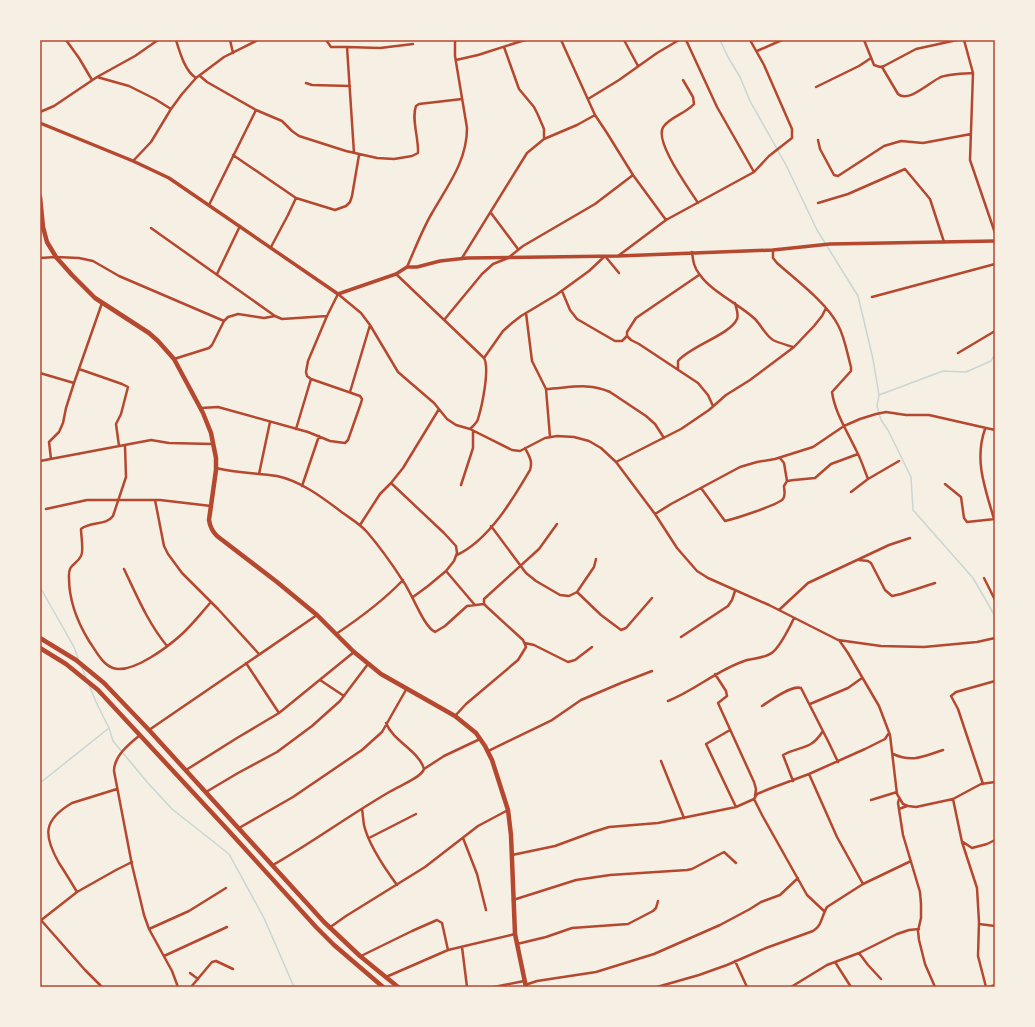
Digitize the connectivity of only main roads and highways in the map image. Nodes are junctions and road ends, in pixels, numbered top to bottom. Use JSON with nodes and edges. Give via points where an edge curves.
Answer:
{"nodes":[{"id":1,"x":40,"y":197,"type":"edge"},
{"id":2,"x":40,"y":638,"type":"edge"},
{"id":3,"x":40,"y":648,"type":"edge"},
{"id":4,"x":104,"y":684,"type":"junction"},
{"id":5,"x":98,"y":690,"type":"junction"},
{"id":6,"x":198,"y":784,"type":"junction"},
{"id":7,"x":191,"y":789,"type":"junction"},
{"id":8,"x":525,"y":984,"type":"edge"},
{"id":9,"x":383,"y":987,"type":"edge"},
{"id":10,"x":398,"y":987,"type":"edge"}],
"edges":[{"from":1,"to":8,"type":"main road","via":[[43,227],[47,242],[56,257],[84,288],[102,303],[149,333],[174,359],[201,408],[212,433],[216,468],[210,526],[216,536],[278,582],[381,674],[455,716],[480,739],[498,777],[508,810],[515,934]]},
{"from":2,"to":4,"type":"main road","via":[[76,660]]},
{"from":3,"to":5,"type":"main road","via":[[66,664]]},
{"from":4,"to":5,"type":"main road"},
{"from":4,"to":6,"type":"main road"},
{"from":5,"to":7,"type":"main road"},
{"from":6,"to":7,"type":"main road"},
{"from":6,"to":10,"type":"main road","via":[[329,928]]},
{"from":7,"to":9,"type":"main road","via":[[316,927]]}]}
